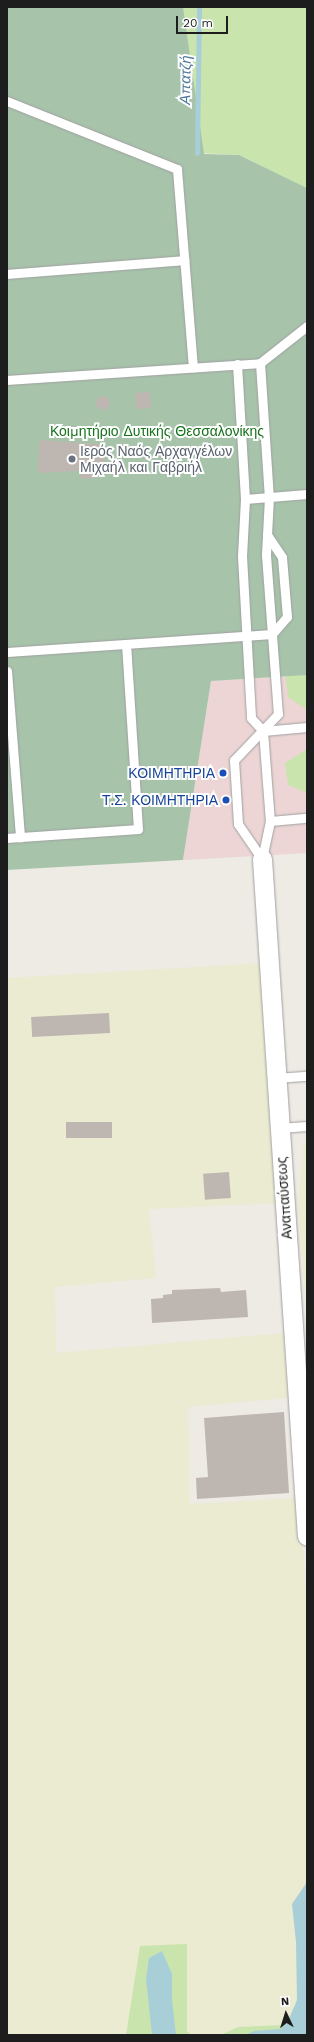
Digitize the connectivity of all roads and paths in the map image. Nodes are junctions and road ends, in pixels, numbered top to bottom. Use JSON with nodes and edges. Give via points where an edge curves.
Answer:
{"nodes":[{"id":1,"x":7,"y":101,"type":"edge"},
{"id":2,"x":184,"y":260,"type":"junction"},
{"id":3,"x":7,"y":274,"type":"edge"},
{"id":4,"x":307,"y":326,"type":"edge"},
{"id":5,"x":260,"y":363,"type":"junction"},
{"id":6,"x":237,"y":364,"type":"junction"},
{"id":7,"x":193,"y":368,"type":"junction"},
{"id":8,"x":7,"y":380,"type":"edge"},
{"id":9,"x":307,"y":494,"type":"edge"},
{"id":10,"x":269,"y":497,"type":"junction"},
{"id":11,"x":245,"y":499,"type":"junction"},
{"id":12,"x":267,"y":535,"type":"junction"},
{"id":13,"x":272,"y":634,"type":"junction"},
{"id":14,"x":246,"y":636,"type":"junction"},
{"id":15,"x":126,"y":644,"type":"junction"},
{"id":16,"x":7,"y":652,"type":"edge"},
{"id":17,"x":7,"y":671,"type":"edge"},
{"id":18,"x":307,"y":727,"type":"edge"},
{"id":19,"x":263,"y":731,"type":"junction"},
{"id":20,"x":307,"y":818,"type":"edge"},
{"id":21,"x":270,"y":821,"type":"junction"},
{"id":22,"x":20,"y":837,"type":"junction"},
{"id":23,"x":7,"y":838,"type":"edge"},
{"id":24,"x":262,"y":859,"type":"junction"},
{"id":25,"x":307,"y":1076,"type":"edge"},
{"id":26,"x":276,"y":1078,"type":"junction"},
{"id":27,"x":307,"y":1126,"type":"edge"},
{"id":28,"x":279,"y":1128,"type":"junction"},
{"id":29,"x":304,"y":1449,"type":"edge"},
{"id":30,"x":307,"y":1536,"type":"edge"}],
"edges":[{"from":1,"to":2,"type":"lane","via":[[177,169]]},
{"from":2,"to":3,"type":"lane"},
{"from":2,"to":7,"type":"lane"},
{"from":4,"to":5,"type":"lane"},
{"from":5,"to":6,"type":"lane"},
{"from":5,"to":10,"type":"lane"},
{"from":6,"to":7,"type":"lane"},
{"from":6,"to":11,"type":"lane"},
{"from":7,"to":8,"type":"lane"},
{"from":9,"to":10,"type":"lane"},
{"from":10,"to":11,"type":"lane"},
{"from":10,"to":12,"type":"lane"},
{"from":11,"to":14,"type":"lane","via":[[242,556]]},
{"from":12,"to":13,"type":"lane","via":[[266,555]]},
{"from":12,"to":13,"type":"lane","via":[[282,557],[287,617]]},
{"from":13,"to":14,"type":"lane"},
{"from":13,"to":19,"type":"lane","via":[[278,714]]},
{"from":14,"to":15,"type":"lane"},
{"from":14,"to":19,"type":"lane","via":[[251,718]]},
{"from":15,"to":16,"type":"lane"},
{"from":15,"to":22,"type":"lane","via":[[138,829]]},
{"from":17,"to":22,"type":"lane"},
{"from":18,"to":19,"type":"lane"},
{"from":19,"to":21,"type":"lane"},
{"from":19,"to":24,"type":"lane","via":[[234,760],[238,824]]},
{"from":20,"to":21,"type":"lane"},
{"from":21,"to":24,"type":"lane"},
{"from":22,"to":23,"type":"lane"},
{"from":24,"to":26,"type":"street","name":"Αναπαύσεως"},
{"from":25,"to":26,"type":"lane"},
{"from":26,"to":28,"type":"street","name":"Αναπαύσεως"},
{"from":27,"to":28,"type":"lane"},
{"from":28,"to":29,"type":"street","name":"Αναπαύσεως"},
{"from":29,"to":30,"type":"street","name":"Αναπαύσεως"}]}
